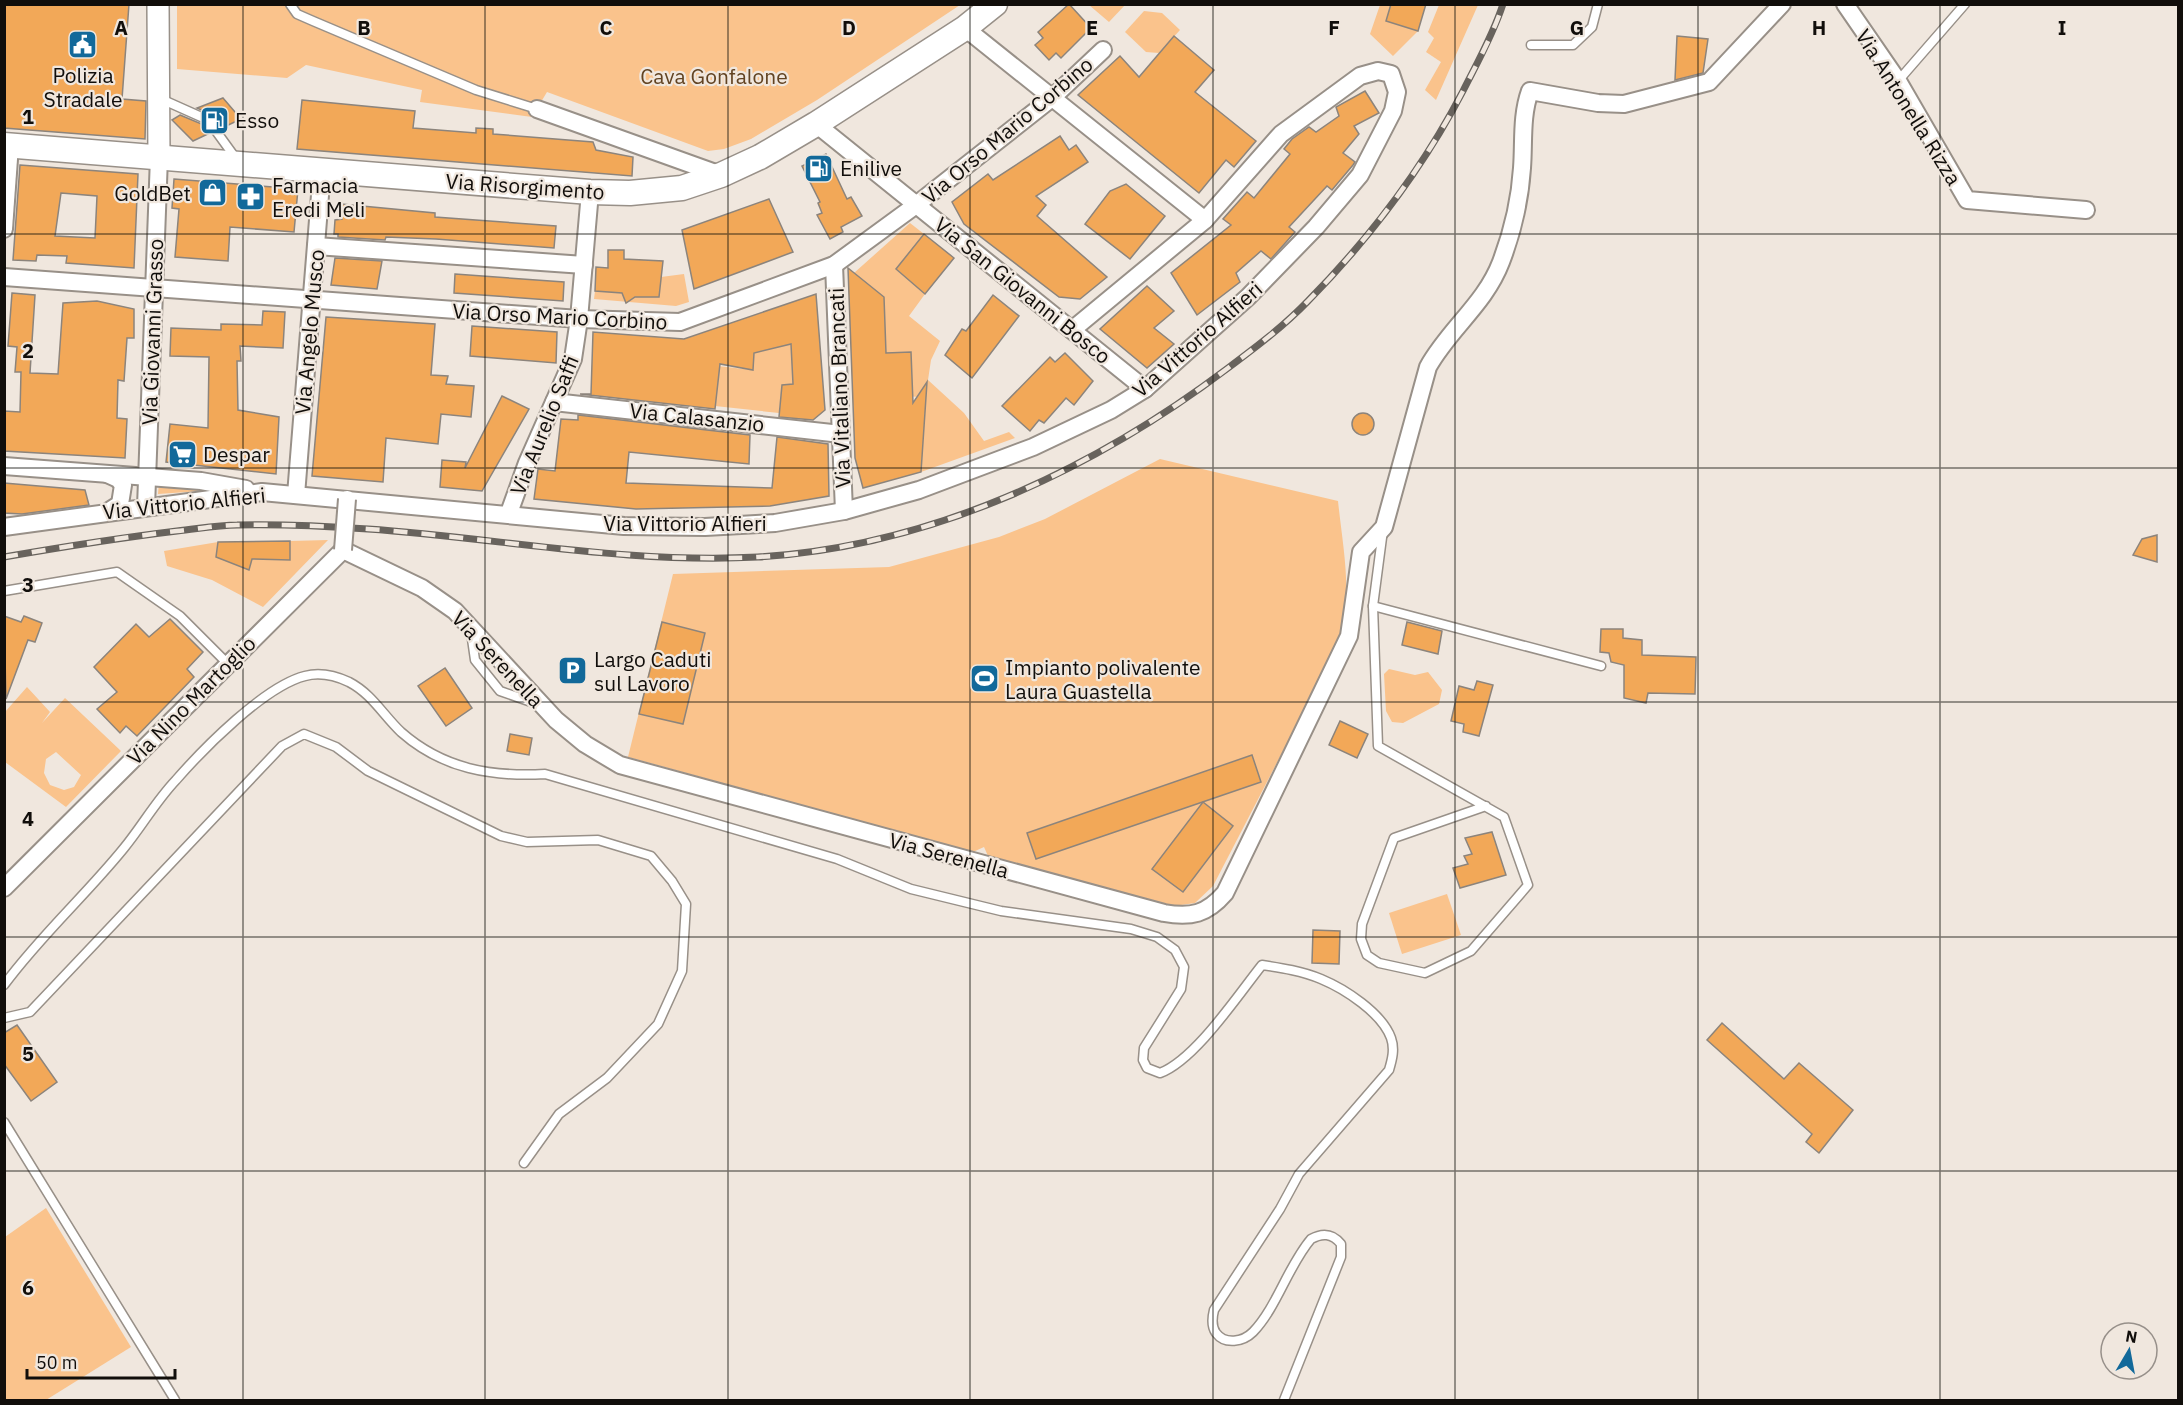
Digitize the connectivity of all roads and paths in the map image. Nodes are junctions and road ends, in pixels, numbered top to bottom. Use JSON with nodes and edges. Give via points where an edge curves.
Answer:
{"nodes":[{"id":1,"x":158,"y":4,"type":"edge"},
{"id":2,"x":290,"y":4,"type":"edge"},
{"id":3,"x":995,"y":4,"type":"edge"},
{"id":4,"x":1598,"y":4,"type":"edge"},
{"id":5,"x":1782,"y":4,"type":"edge"},
{"id":6,"x":1845,"y":4,"type":"edge"},
{"id":7,"x":1965,"y":4,"type":"edge"},
{"id":8,"x":965,"y":28,"type":"junction"},
{"id":9,"x":1531,"y":45,"type":"dead end"},
{"id":10,"x":1104,"y":50,"type":"dead end"},
{"id":11,"x":1898,"y":81,"type":"junction"},
{"id":12,"x":159,"y":97,"type":"junction"},
{"id":13,"x":1052,"y":98,"type":"junction"},
{"id":14,"x":537,"y":110,"type":"joint"},
{"id":15,"x":816,"y":124,"type":"junction"},
{"id":16,"x":7,"y":145,"type":"edge"},
{"id":17,"x":159,"y":157,"type":"junction"},
{"id":18,"x":239,"y":163,"type":"junction"},
{"id":19,"x":322,"y":170,"type":"junction"},
{"id":20,"x":721,"y":175,"type":"junction"},
{"id":21,"x":590,"y":192,"type":"junction"},
{"id":22,"x":916,"y":205,"type":"junction"},
{"id":23,"x":2086,"y":210,"type":"dead end"},
{"id":24,"x":1205,"y":220,"type":"junction"},
{"id":25,"x":4,"y":230,"type":"edge"},
{"id":26,"x":316,"y":246,"type":"junction"},
{"id":27,"x":584,"y":265,"type":"junction"},
{"id":28,"x":834,"y":265,"type":"junction"},
{"id":29,"x":4,"y":277,"type":"edge"},
{"id":30,"x":154,"y":288,"type":"junction"},
{"id":31,"x":312,"y":300,"type":"junction"},
{"id":32,"x":579,"y":319,"type":"junction"},
{"id":33,"x":1072,"y":330,"type":"junction"},
{"id":34,"x":1145,"y":389,"type":"junction"},
{"id":35,"x":554,"y":402,"type":"junction"},
{"id":36,"x":840,"y":434,"type":"junction"},
{"id":37,"x":4,"y":465,"type":"edge"},
{"id":38,"x":106,"y":474,"type":"junction"},
{"id":39,"x":146,"y":476,"type":"junction"},
{"id":40,"x":262,"y":492,"type":"junction"},
{"id":41,"x":296,"y":495,"type":"junction"},
{"id":42,"x":347,"y":499,"type":"junction"},
{"id":43,"x":146,"y":507,"type":"junction"},
{"id":44,"x":109,"y":511,"type":"junction"},
{"id":45,"x":844,"y":512,"type":"junction"},
{"id":46,"x":509,"y":513,"type":"junction"},
{"id":47,"x":4,"y":527,"type":"edge"},
{"id":48,"x":1384,"y":527,"type":"junction"},
{"id":49,"x":343,"y":550,"type":"junction"},
{"id":50,"x":4,"y":591,"type":"edge"},
{"id":51,"x":1373,"y":606,"type":"junction"},
{"id":52,"x":227,"y":663,"type":"junction"},
{"id":53,"x":1601,"y":666,"type":"dead end"},
{"id":54,"x":1486,"y":806,"type":"junction"},
{"id":55,"x":4,"y":888,"type":"edge"},
{"id":56,"x":4,"y":985,"type":"edge"},
{"id":57,"x":4,"y":1018,"type":"edge"},
{"id":58,"x":4,"y":1122,"type":"edge"},
{"id":59,"x":524,"y":1163,"type":"dead end"},
{"id":60,"x":175,"y":1401,"type":"edge"},
{"id":61,"x":1284,"y":1401,"type":"edge"}],
"edges":[{"from":1,"to":12,"type":"street"},
{"from":2,"to":14,"type":"lane","via":[[297,14],[313,21],[476,90]]},
{"from":3,"to":8,"type":"main road","name":"Via Risorgimento"},
{"from":4,"to":9,"type":"lane","via":[[1592,27],[1573,45]]},
{"from":5,"to":48,"type":"street","via":[[1709,82],[1624,104],[1530,91],[1525,105],[1517,205],[1501,262],[1481,302],[1440,346],[1428,367]]},
{"from":6,"to":11,"type":"street","name":"Via Antonella Rizza"},
{"from":7,"to":11,"type":"lane"},
{"from":8,"to":13,"type":"street"},
{"from":8,"to":15,"type":"main road","name":"Via Risorgimento"},
{"from":10,"to":13,"type":"street","name":"Via Orso Mario Corbino"},
{"from":11,"to":23,"type":"street","name":"Via Antonella Rizza","via":[[1967,200]]},
{"from":12,"to":17,"type":"street"},
{"from":12,"to":18,"type":"lane","via":[[208,120]]},
{"from":13,"to":22,"type":"street","name":"Via Orso Mario Corbino"},
{"from":13,"to":24,"type":"street"},
{"from":14,"to":20,"type":"street"},
{"from":15,"to":20,"type":"main road","name":"Via Risorgimento"},
{"from":15,"to":22,"type":"street","name":"Via San Giovanni Bosco"},
{"from":16,"to":17,"type":"main road","name":"Via Risorgimento"},
{"from":16,"to":25,"type":"street"},
{"from":17,"to":18,"type":"main road","name":"Via Risorgimento"},
{"from":17,"to":30,"type":"street","name":"Via Giovanni Grasso"},
{"from":18,"to":19,"type":"main road","name":"Via Risorgimento"},
{"from":19,"to":21,"type":"main road","name":"Via Risorgimento"},
{"from":19,"to":26,"type":"street","name":"Via Angelo Musco"},
{"from":20,"to":21,"type":"main road","name":"Via Risorgimento","via":[[682,188]]},
{"from":21,"to":27,"type":"street","name":"Via Aurelio Saffi"},
{"from":22,"to":28,"type":"street","name":"Via Orso Mario Corbino"},
{"from":22,"to":33,"type":"street","name":"Via San Giovanni Bosco"},
{"from":24,"to":33,"type":"street"},
{"from":24,"to":34,"type":"street","name":"Via Vittorio Alfieri","via":[[1281,134],[1360,76],[1378,71],[1391,74],[1397,92],[1394,111],[1360,175],[1248,297]]},
{"from":26,"to":27,"type":"street"},
{"from":26,"to":31,"type":"street","name":"Via Angelo Musco"},
{"from":27,"to":32,"type":"street","name":"Via Aurelio Saffi"},
{"from":28,"to":32,"type":"street","name":"Via Orso Mario Corbino","via":[[680,322]]},
{"from":28,"to":36,"type":"street","name":"Via Vitaliano Brancati"},
{"from":29,"to":30,"type":"street","name":"Via Orso Mario Corbino"},
{"from":30,"to":31,"type":"street","name":"Via Orso Mario Corbino"},
{"from":30,"to":39,"type":"street","name":"Via Giovanni Grasso"},
{"from":31,"to":32,"type":"street","name":"Via Orso Mario Corbino"},
{"from":31,"to":41,"type":"street","name":"Via Angelo Musco"},
{"from":32,"to":35,"type":"street","name":"Via Aurelio Saffi","via":[[573,359]]},
{"from":33,"to":34,"type":"street","name":"Via San Giovanni Bosco"},
{"from":34,"to":45,"type":"street","name":"Via Vittorio Alfieri","via":[[1111,410],[1033,447],[919,490]]},
{"from":35,"to":36,"type":"street","name":"Via Calasanzio"},
{"from":35,"to":46,"type":"street","name":"Via Aurelio Saffi"},
{"from":36,"to":45,"type":"street","name":"Via Vitaliano Brancati"},
{"from":37,"to":38,"type":"street"},
{"from":38,"to":39,"type":"street"},
{"from":38,"to":44,"type":"street","via":[[123,485],[120,504]]},
{"from":39,"to":40,"type":"street"},
{"from":39,"to":43,"type":"street","name":"Via Giovanni Grasso"},
{"from":40,"to":41,"type":"street","name":"Via Vittorio Alfieri"},
{"from":40,"to":43,"type":"street","name":"Via Vittorio Alfieri"},
{"from":41,"to":42,"type":"street","name":"Via Vittorio Alfieri"},
{"from":42,"to":46,"type":"street","name":"Via Vittorio Alfieri"},
{"from":42,"to":49,"type":"street","bridge":true},
{"from":43,"to":44,"type":"street","name":"Via Vittorio Alfieri"},
{"from":44,"to":47,"type":"street","name":"Via Vittorio Alfieri"},
{"from":45,"to":46,"type":"street","name":"Via Vittorio Alfieri","via":[[775,523],[705,527],[624,526]]},
{"from":48,"to":49,"type":"street","name":"Via Serenella","via":[[1361,552],[1349,636],[1225,893],[1201,914],[1184,917],[620,765],[585,744],[543,706],[455,611],[422,588]]},
{"from":48,"to":51,"type":"lane"},
{"from":49,"to":52,"type":"street","name":"Via Nino Martoglio"},
{"from":50,"to":52,"type":"lane","via":[[117,572],[180,616]]},
{"from":51,"to":53,"type":"lane"},
{"from":51,"to":54,"type":"lane","via":[[1378,746]]},
{"from":52,"to":55,"type":"street","name":"Via Nino Martoglio"},
{"from":54,"to":54,"type":"lane","via":[[1504,817],[1527,878],[1526,890],[1471,951],[1425,973],[1379,963],[1367,955],[1361,939],[1362,924],[1394,838]]},
{"from":56,"to":61,"type":"lane","via":[[123,849],[175,780],[258,700],[307,675],[329,675],[350,682],[371,697],[401,732],[432,754],[470,769],[509,776],[545,774],[837,859],[911,888],[1001,911],[1131,928],[1157,937],[1175,950],[1184,967],[1181,989],[1144,1048],[1143,1060],[1148,1068],[1160,1073],[1174,1068],[1196,1046],[1262,965],[1322,979],[1380,1019],[1391,1039],[1393,1056],[1389,1070],[1299,1174],[1214,1310],[1213,1329],[1217,1336],[1231,1341],[1246,1337],[1311,1239],[1324,1234],[1341,1244],[1341,1257]]},
{"from":57,"to":59,"type":"lane","via":[[30,1012],[282,746],[304,734],[336,747],[368,771],[501,836],[528,842],[598,840],[651,856],[686,904],[682,971],[658,1024],[607,1078],[559,1114]]},
{"from":58,"to":60,"type":"lane"}]}
